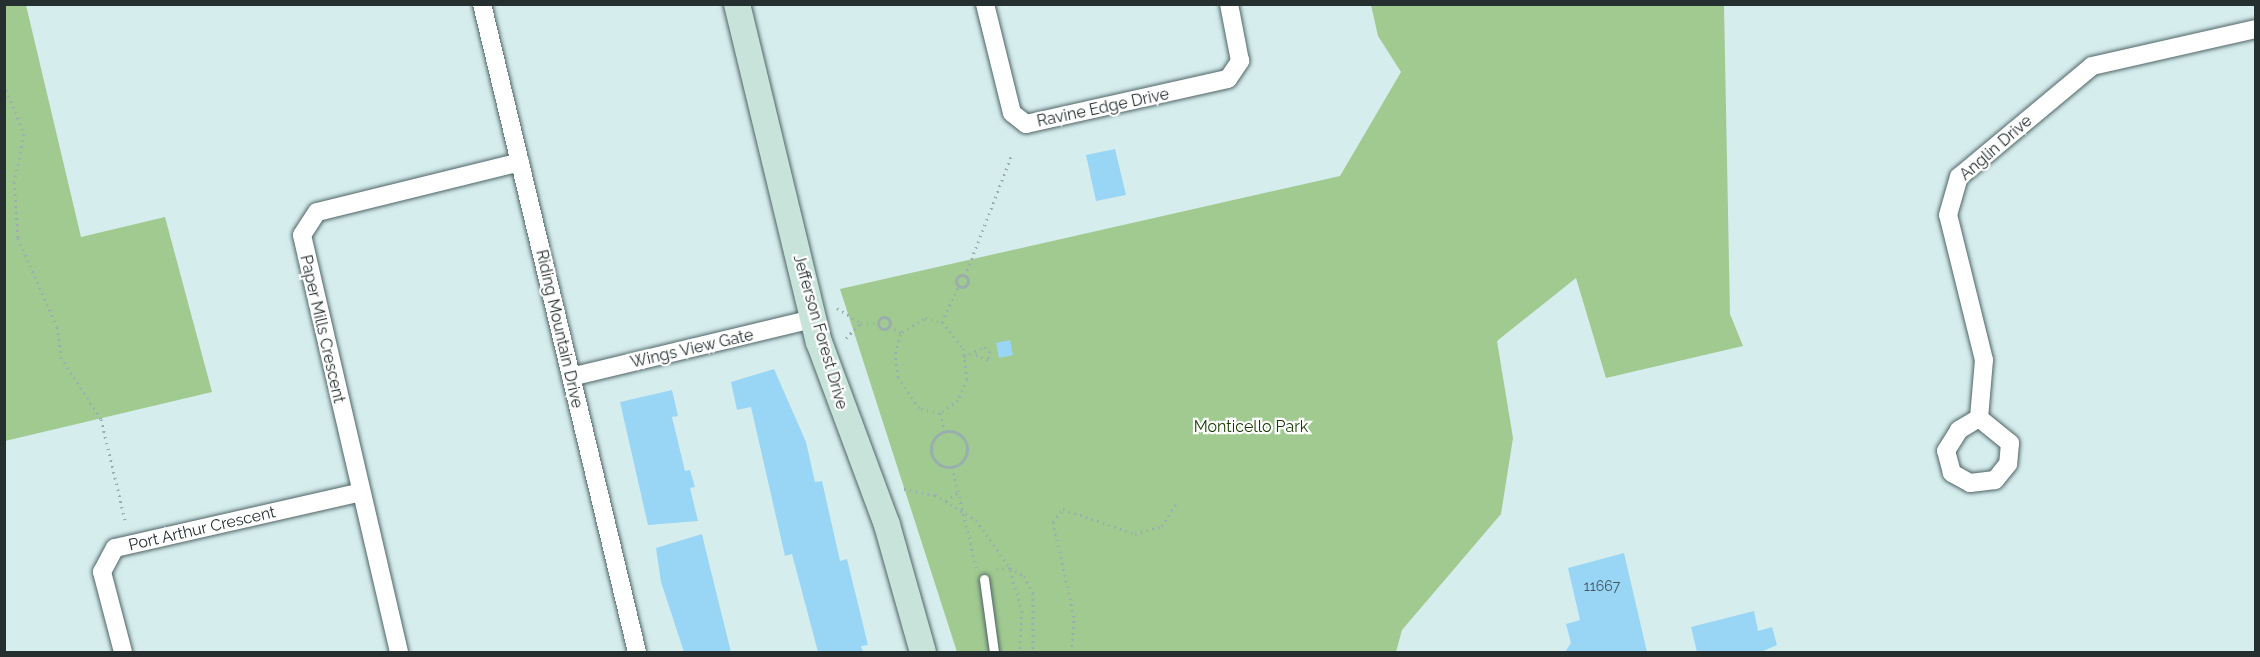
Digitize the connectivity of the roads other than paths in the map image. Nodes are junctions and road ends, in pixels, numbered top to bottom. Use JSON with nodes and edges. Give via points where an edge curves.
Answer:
{"nodes":[{"id":1,"x":482,"y":4,"type":"edge"},
{"id":2,"x":737,"y":4,"type":"edge"},
{"id":3,"x":985,"y":4,"type":"edge"},
{"id":4,"x":1229,"y":4,"type":"edge"},
{"id":5,"x":2256,"y":29,"type":"edge"},
{"id":6,"x":520,"y":162,"type":"junction"},
{"id":7,"x":813,"y":319,"type":"junction"},
{"id":8,"x":571,"y":377,"type":"junction"},
{"id":9,"x":1979,"y":418,"type":"dead end"},
{"id":10,"x":361,"y":492,"type":"junction"},
{"id":11,"x":984,"y":579,"type":"dead end"},
{"id":12,"x":123,"y":652,"type":"edge"},
{"id":13,"x":399,"y":652,"type":"edge"},
{"id":14,"x":637,"y":652,"type":"edge"},
{"id":15,"x":923,"y":652,"type":"edge"},
{"id":16,"x":994,"y":652,"type":"edge"}],
"edges":[{"from":1,"to":6,"type":"street","name":"Riding Mountain Drive"},
{"from":2,"to":7,"type":"street","name":"Jefferson Forest Drive"},
{"from":3,"to":4,"type":"street","name":"Ravine Edge Drive","via":[[1012,113],[1026,124],[1228,79],[1240,61]]},
{"from":5,"to":9,"type":"street","name":"Anglin Drive","via":[[2092,66],[1959,177],[1948,215],[1984,360]]},
{"from":6,"to":8,"type":"street","name":"Riding Mountain Drive"},
{"from":6,"to":10,"type":"street","name":"Paper Mills Crescent","via":[[333,208],[306,222],[303,253]]},
{"from":7,"to":8,"type":"street","name":"Wings View Gate"},
{"from":7,"to":15,"type":"street","name":"Jefferson Forest Drive","via":[[833,389],[887,525]]},
{"from":8,"to":14,"type":"street","name":"Riding Mountain Drive"},
{"from":10,"to":12,"type":"street","name":"Port Arthur Crescent","via":[[115,548],[102,572]]},
{"from":10,"to":13,"type":"street","name":"Paper Mills Crescent"},
{"from":11,"to":16,"type":"lane"}]}
